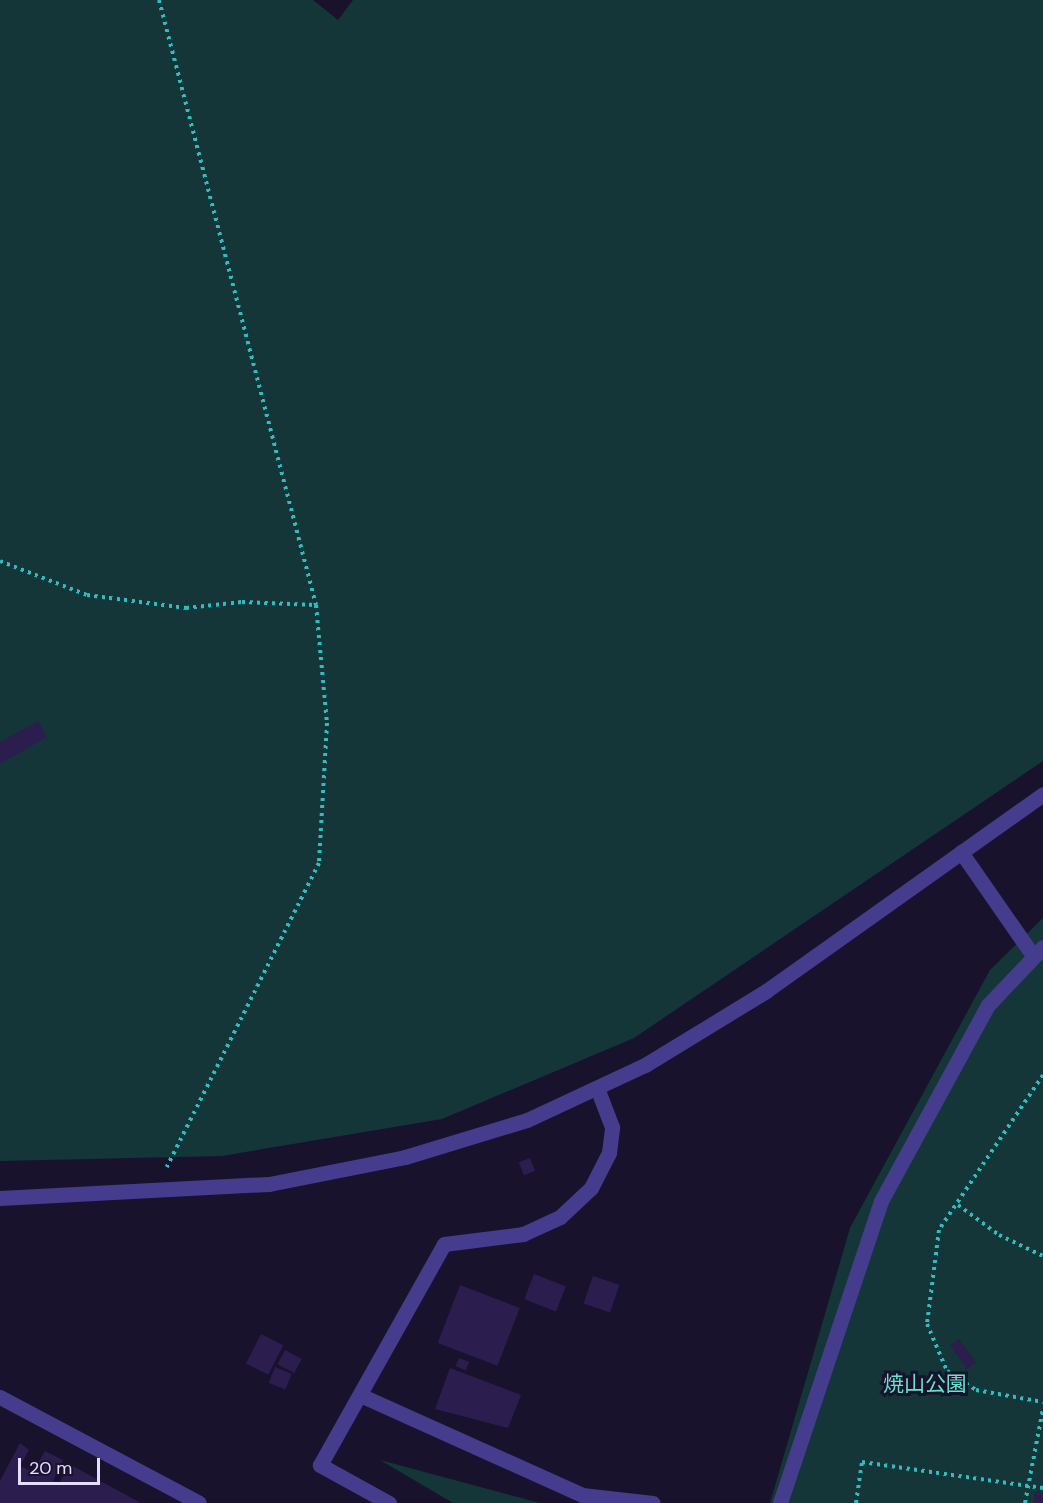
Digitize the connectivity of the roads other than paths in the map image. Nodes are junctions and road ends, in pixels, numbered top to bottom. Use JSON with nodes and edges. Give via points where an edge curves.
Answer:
{"nodes":[{"id":1,"x":1043,"y":794,"type":"edge"},
{"id":2,"x":961,"y":852,"type":"junction"},
{"id":3,"x":1038,"y":950,"type":"edge"},
{"id":4,"x":598,"y":1090,"type":"junction"},
{"id":5,"x":0,"y":1197,"type":"edge"},
{"id":6,"x":360,"y":1395,"type":"junction"},
{"id":7,"x":0,"y":1397,"type":"edge"},
{"id":8,"x":199,"y":1503,"type":"edge"},
{"id":9,"x":389,"y":1503,"type":"edge"},
{"id":10,"x":653,"y":1503,"type":"edge"},
{"id":11,"x":780,"y":1503,"type":"edge"}],
"edges":[{"from":1,"to":2,"type":"street"},
{"from":2,"to":3,"type":"street"},
{"from":2,"to":4,"type":"street","via":[[766,991]]},
{"from":3,"to":11,"type":"street","via":[[988,1005],[880,1201]]},
{"from":4,"to":5,"type":"street","via":[[527,1120],[405,1157],[269,1184]]},
{"from":4,"to":6,"type":"street","via":[[612,1127],[609,1153],[591,1188],[560,1217],[522,1234],[444,1244]]},
{"from":6,"to":9,"type":"street","via":[[320,1465]]},
{"from":6,"to":10,"type":"street","via":[[582,1495]]},
{"from":7,"to":8,"type":"street"}]}
